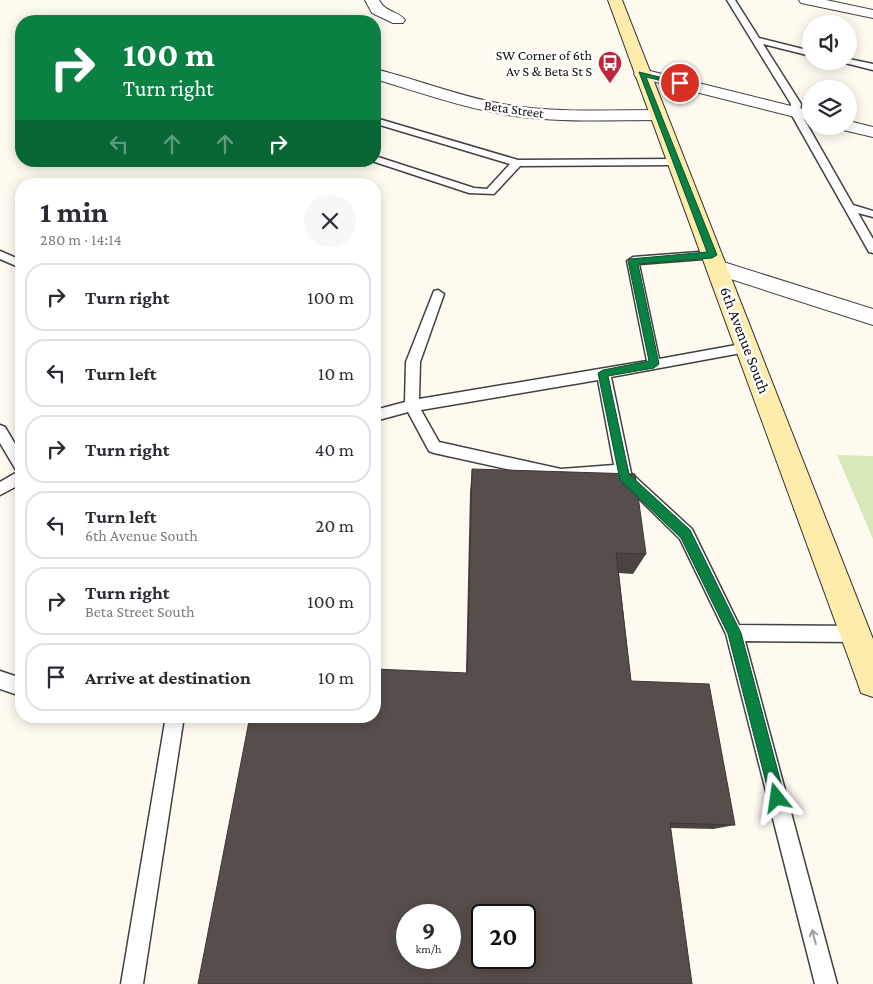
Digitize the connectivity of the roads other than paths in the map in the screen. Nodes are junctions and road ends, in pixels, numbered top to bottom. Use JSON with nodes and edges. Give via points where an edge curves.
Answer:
{"nodes":[{"id":1,"x":372,"y":0,"type":"edge"},
{"id":2,"x":615,"y":0,"type":"edge"},
{"id":3,"x":731,"y":0,"type":"edge"},
{"id":4,"x":806,"y":0,"type":"edge"},
{"id":5,"x":873,"y":14,"type":"edge"},
{"id":6,"x":398,"y":20,"type":"dead end"},
{"id":7,"x":756,"y":40,"type":"junction"},
{"id":8,"x":802,"y":51,"type":"edge"},
{"id":9,"x":857,"y":63,"type":"edge"},
{"id":10,"x":873,"y":67,"type":"edge"},
{"id":11,"x":642,"y":74,"type":"junction"},
{"id":12,"x":381,"y":76,"type":"edge"},
{"id":13,"x":802,"y":113,"type":"edge"},
{"id":14,"x":802,"y":114,"type":"edge"},
{"id":15,"x":658,"y":115,"type":"junction"},
{"id":16,"x":381,"y":123,"type":"edge"},
{"id":17,"x":857,"y":128,"type":"edge"},
{"id":18,"x":873,"y":132,"type":"edge"},
{"id":19,"x":813,"y":135,"type":"edge"},
{"id":20,"x":381,"y":161,"type":"edge"},
{"id":21,"x":675,"y":162,"type":"junction"},
{"id":22,"x":517,"y":163,"type":"junction"},
{"id":23,"x":848,"y":207,"type":"junction"},
{"id":24,"x":873,"y":214,"type":"edge"},
{"id":25,"x":873,"y":249,"type":"edge"},
{"id":26,"x":0,"y":255,"type":"edge"},
{"id":27,"x":15,"y":261,"type":"edge"},
{"id":28,"x":715,"y":261,"type":"junction"},
{"id":29,"x":438,"y":294,"type":"dead end"},
{"id":30,"x":873,"y":317,"type":"edge"},
{"id":31,"x":747,"y":348,"type":"junction"},
{"id":32,"x":654,"y":364,"type":"junction"},
{"id":33,"x":603,"y":373,"type":"junction"},
{"id":34,"x":412,"y":406,"type":"junction"},
{"id":35,"x":381,"y":414,"type":"edge"},
{"id":36,"x":0,"y":431,"type":"edge"},
{"id":37,"x":15,"y":456,"type":"edge"},
{"id":38,"x":623,"y":470,"type":"junction"},
{"id":39,"x":15,"y":480,"type":"edge"},
{"id":40,"x":0,"y":489,"type":"edge"},
{"id":41,"x":734,"y":633,"type":"junction"},
{"id":42,"x":856,"y":634,"type":"junction"},
{"id":43,"x":0,"y":680,"type":"edge"},
{"id":44,"x":873,"y":681,"type":"edge"},
{"id":45,"x":15,"y":685,"type":"edge"},
{"id":46,"x":174,"y":723,"type":"edge"},
{"id":47,"x":132,"y":984,"type":"edge"},
{"id":48,"x":826,"y":984,"type":"edge"}],
"edges":[{"from":1,"to":6,"type":"street","via":[[377,10]]},
{"from":2,"to":11,"type":"main road","name":"6th Avenue South"},
{"from":3,"to":7,"type":"lane"},
{"from":4,"to":5,"type":"street"},
{"from":7,"to":8,"type":"lane"},
{"from":7,"to":13,"type":"lane"},
{"from":9,"to":10,"type":"lane"},
{"from":11,"to":14,"type":"street"},
{"from":11,"to":15,"type":"main road","name":"6th Avenue South"},
{"from":12,"to":15,"type":"street","name":"Beta Street","via":[[509,110],[553,114]]},
{"from":15,"to":21,"type":"main road","name":"6th Avenue South"},
{"from":16,"to":22,"type":"lane"},
{"from":17,"to":18,"type":"street"},
{"from":19,"to":23,"type":"lane"},
{"from":20,"to":22,"type":"lane","via":[[474,191],[490,192]]},
{"from":21,"to":22,"type":"lane"},
{"from":21,"to":28,"type":"main road","name":"6th Avenue South"},
{"from":23,"to":24,"type":"lane"},
{"from":23,"to":25,"type":"lane"},
{"from":26,"to":27,"type":"lane"},
{"from":28,"to":30,"type":"street"},
{"from":28,"to":31,"type":"main road","name":"6th Avenue South"},
{"from":28,"to":32,"type":"lane","via":[[633,261]]},
{"from":29,"to":34,"type":"lane","via":[[412,362]]},
{"from":31,"to":32,"type":"lane"},
{"from":31,"to":42,"type":"main road","name":"6th Avenue South"},
{"from":32,"to":33,"type":"lane"},
{"from":33,"to":34,"type":"lane"},
{"from":33,"to":38,"type":"lane"},
{"from":34,"to":35,"type":"lane"},
{"from":34,"to":38,"type":"lane","via":[[434,447],[560,475]]},
{"from":36,"to":37,"type":"lane"},
{"from":38,"to":41,"type":"lane","via":[[624,476],[686,534]]},
{"from":39,"to":40,"type":"lane"},
{"from":41,"to":42,"type":"lane"},
{"from":48,"to":41,"type":"lane","one_way":true},
{"from":42,"to":44,"type":"main road","name":"6th Avenue South"},
{"from":43,"to":45,"type":"lane"},
{"from":46,"to":47,"type":"lane"}]}
